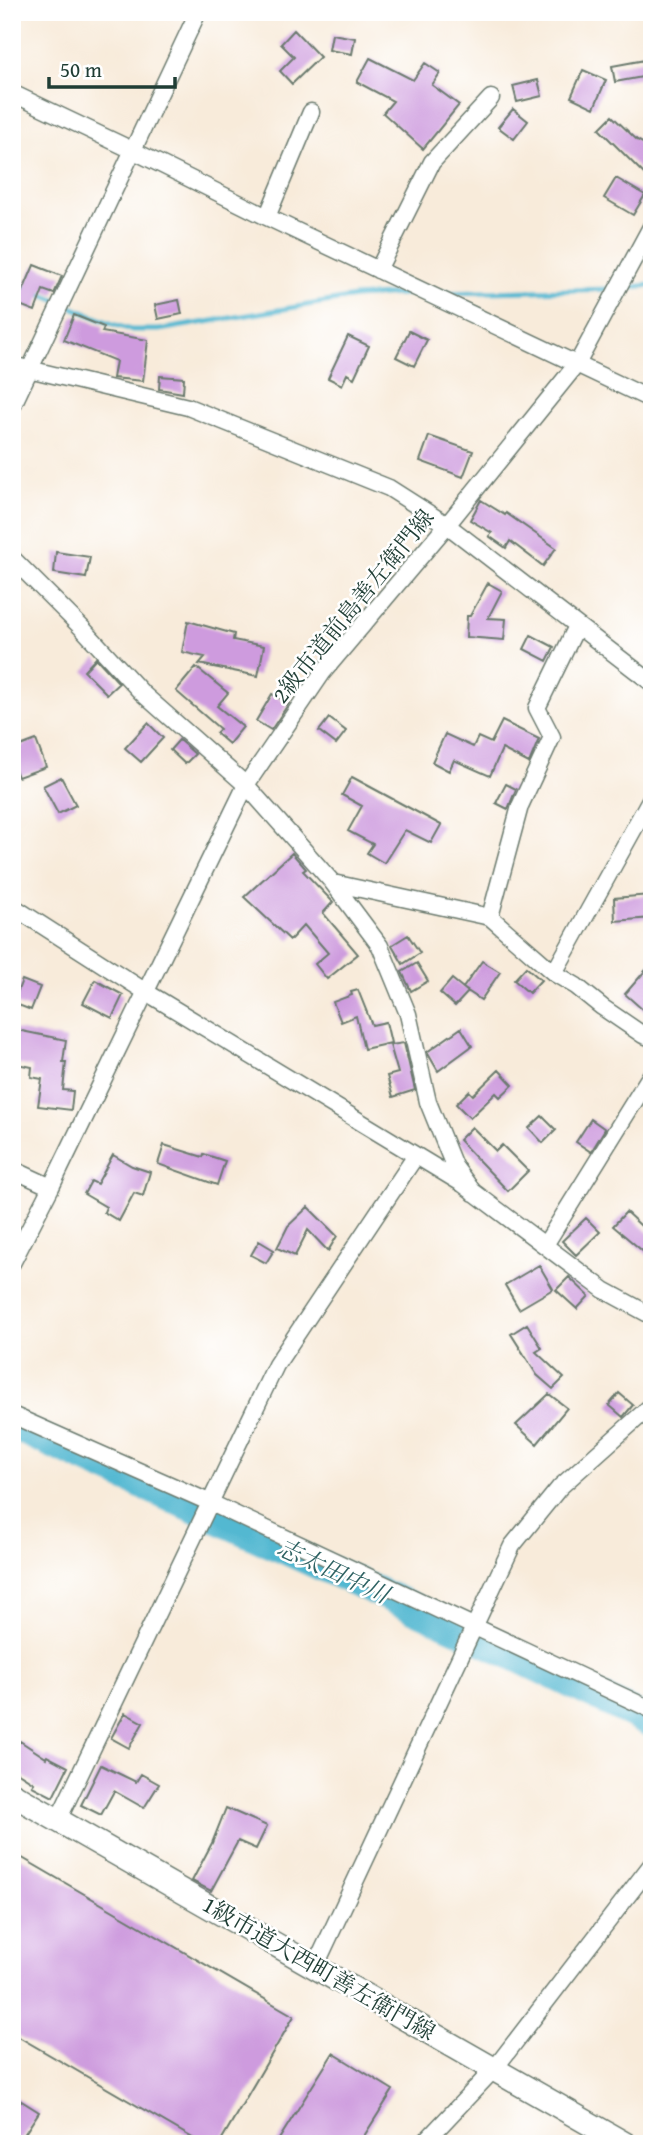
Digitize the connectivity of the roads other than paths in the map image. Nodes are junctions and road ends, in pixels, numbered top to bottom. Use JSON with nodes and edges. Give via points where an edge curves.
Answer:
{"nodes":[{"id":1,"x":198,"y":12,"type":"edge"},
{"id":2,"x":12,"y":93,"type":"edge"},
{"id":3,"x":491,"y":98,"type":"dead end"},
{"id":4,"x":311,"y":112,"type":"dead end"},
{"id":5,"x":132,"y":150,"type":"junction"},
{"id":6,"x":267,"y":217,"type":"junction"},
{"id":7,"x":652,"y":225,"type":"edge"},
{"id":8,"x":378,"y":270,"type":"junction"},
{"id":9,"x":577,"y":364,"type":"junction"},
{"id":10,"x":12,"y":365,"type":"edge"},
{"id":11,"x":29,"y":369,"type":"junction"},
{"id":12,"x":652,"y":400,"type":"edge"},
{"id":13,"x":12,"y":407,"type":"edge"},
{"id":14,"x":447,"y":525,"type":"junction"},
{"id":15,"x":12,"y":558,"type":"edge"},
{"id":16,"x":577,"y":626,"type":"junction"},
{"id":17,"x":652,"y":683,"type":"edge"},
{"id":18,"x":246,"y":785,"type":"junction"},
{"id":19,"x":652,"y":796,"type":"edge"},
{"id":20,"x":334,"y":883,"type":"junction"},
{"id":21,"x":12,"y":905,"type":"edge"},
{"id":22,"x":490,"y":917,"type":"junction"},
{"id":23,"x":554,"y":974,"type":"junction"},
{"id":24,"x":146,"y":992,"type":"junction"},
{"id":25,"x":652,"y":1038,"type":"edge"},
{"id":26,"x":652,"y":1073,"type":"edge"},
{"id":27,"x":415,"y":1157,"type":"junction"},
{"id":28,"x":12,"y":1169,"type":"edge"},
{"id":29,"x":51,"y":1187,"type":"junction"},
{"id":30,"x":474,"y":1193,"type":"junction"},
{"id":31,"x":545,"y":1245,"type":"junction"},
{"id":32,"x":12,"y":1263,"type":"edge"},
{"id":33,"x":652,"y":1316,"type":"edge"},
{"id":34,"x":652,"y":1405,"type":"edge"},
{"id":35,"x":12,"y":1415,"type":"edge"},
{"id":36,"x":211,"y":1503,"type":"junction"},
{"id":37,"x":474,"y":1626,"type":"junction"},
{"id":38,"x":652,"y":1710,"type":"edge"},
{"id":39,"x":12,"y":1794,"type":"edge"},
{"id":40,"x":59,"y":1818,"type":"junction"},
{"id":41,"x":650,"y":1869,"type":"edge"},
{"id":42,"x":315,"y":1967,"type":"junction"},
{"id":43,"x":495,"y":2068,"type":"junction"},
{"id":44,"x":423,"y":2144,"type":"edge"},
{"id":45,"x":625,"y":2144,"type":"edge"}],
"edges":[{"from":1,"to":5,"type":"street"},
{"from":2,"to":5,"type":"street"},
{"from":3,"to":8,"type":"street","via":[[432,162]]},
{"from":4,"to":6,"type":"street"},
{"from":5,"to":6,"type":"street"},
{"from":5,"to":11,"type":"street"},
{"from":6,"to":8,"type":"street"},
{"from":7,"to":9,"type":"street","name":"2級市道前島善左衛門線"},
{"from":8,"to":9,"type":"street"},
{"from":9,"to":12,"type":"street"},
{"from":9,"to":14,"type":"street","name":"2級市道前島善左衛門線"},
{"from":10,"to":11,"type":"street"},
{"from":11,"to":13,"type":"street"},
{"from":11,"to":14,"type":"street","via":[[188,407],[389,488]]},
{"from":14,"to":16,"type":"street"},
{"from":14,"to":18,"type":"street","name":"2級市道前島善左衛門線","via":[[323,673]]},
{"from":15,"to":18,"type":"street","via":[[142,693]]},
{"from":16,"to":17,"type":"street"},
{"from":16,"to":22,"type":"street","via":[[537,708],[552,737],[520,806]]},
{"from":18,"to":20,"type":"street"},
{"from":18,"to":24,"type":"street","name":"2級市道前島善左衛門線"},
{"from":19,"to":23,"type":"street"},
{"from":20,"to":22,"type":"street"},
{"from":20,"to":30,"type":"street","via":[[385,956],[408,1014],[428,1102],[454,1166]]},
{"from":21,"to":24,"type":"street"},
{"from":22,"to":23,"type":"street"},
{"from":23,"to":25,"type":"street"},
{"from":24,"to":27,"type":"street"},
{"from":24,"to":29,"type":"street","name":"2級市道前島善左衛門線"},
{"from":26,"to":31,"type":"street"},
{"from":27,"to":30,"type":"street"},
{"from":27,"to":36,"type":"street","via":[[276,1365]]},
{"from":28,"to":29,"type":"street"},
{"from":29,"to":32,"type":"street","name":"2級市道前島善左衛門線"},
{"from":30,"to":31,"type":"street"},
{"from":31,"to":33,"type":"street","via":[[604,1290]]},
{"from":34,"to":37,"type":"street","via":[[560,1487],[512,1546]]},
{"from":35,"to":36,"type":"street"},
{"from":36,"to":37,"type":"street"},
{"from":36,"to":40,"type":"street"},
{"from":37,"to":38,"type":"street"},
{"from":37,"to":42,"type":"street"},
{"from":39,"to":40,"type":"street","name":"1級市道大西町善左衛門線"},
{"from":40,"to":42,"type":"street","name":"1級市道大西町善左衛門線"},
{"from":41,"to":43,"type":"street"},
{"from":42,"to":43,"type":"street","name":"1級市道大西町善左衛門線"},
{"from":43,"to":44,"type":"street"},
{"from":43,"to":45,"type":"street","name":"1級市道大西町善左衛門線"}]}
